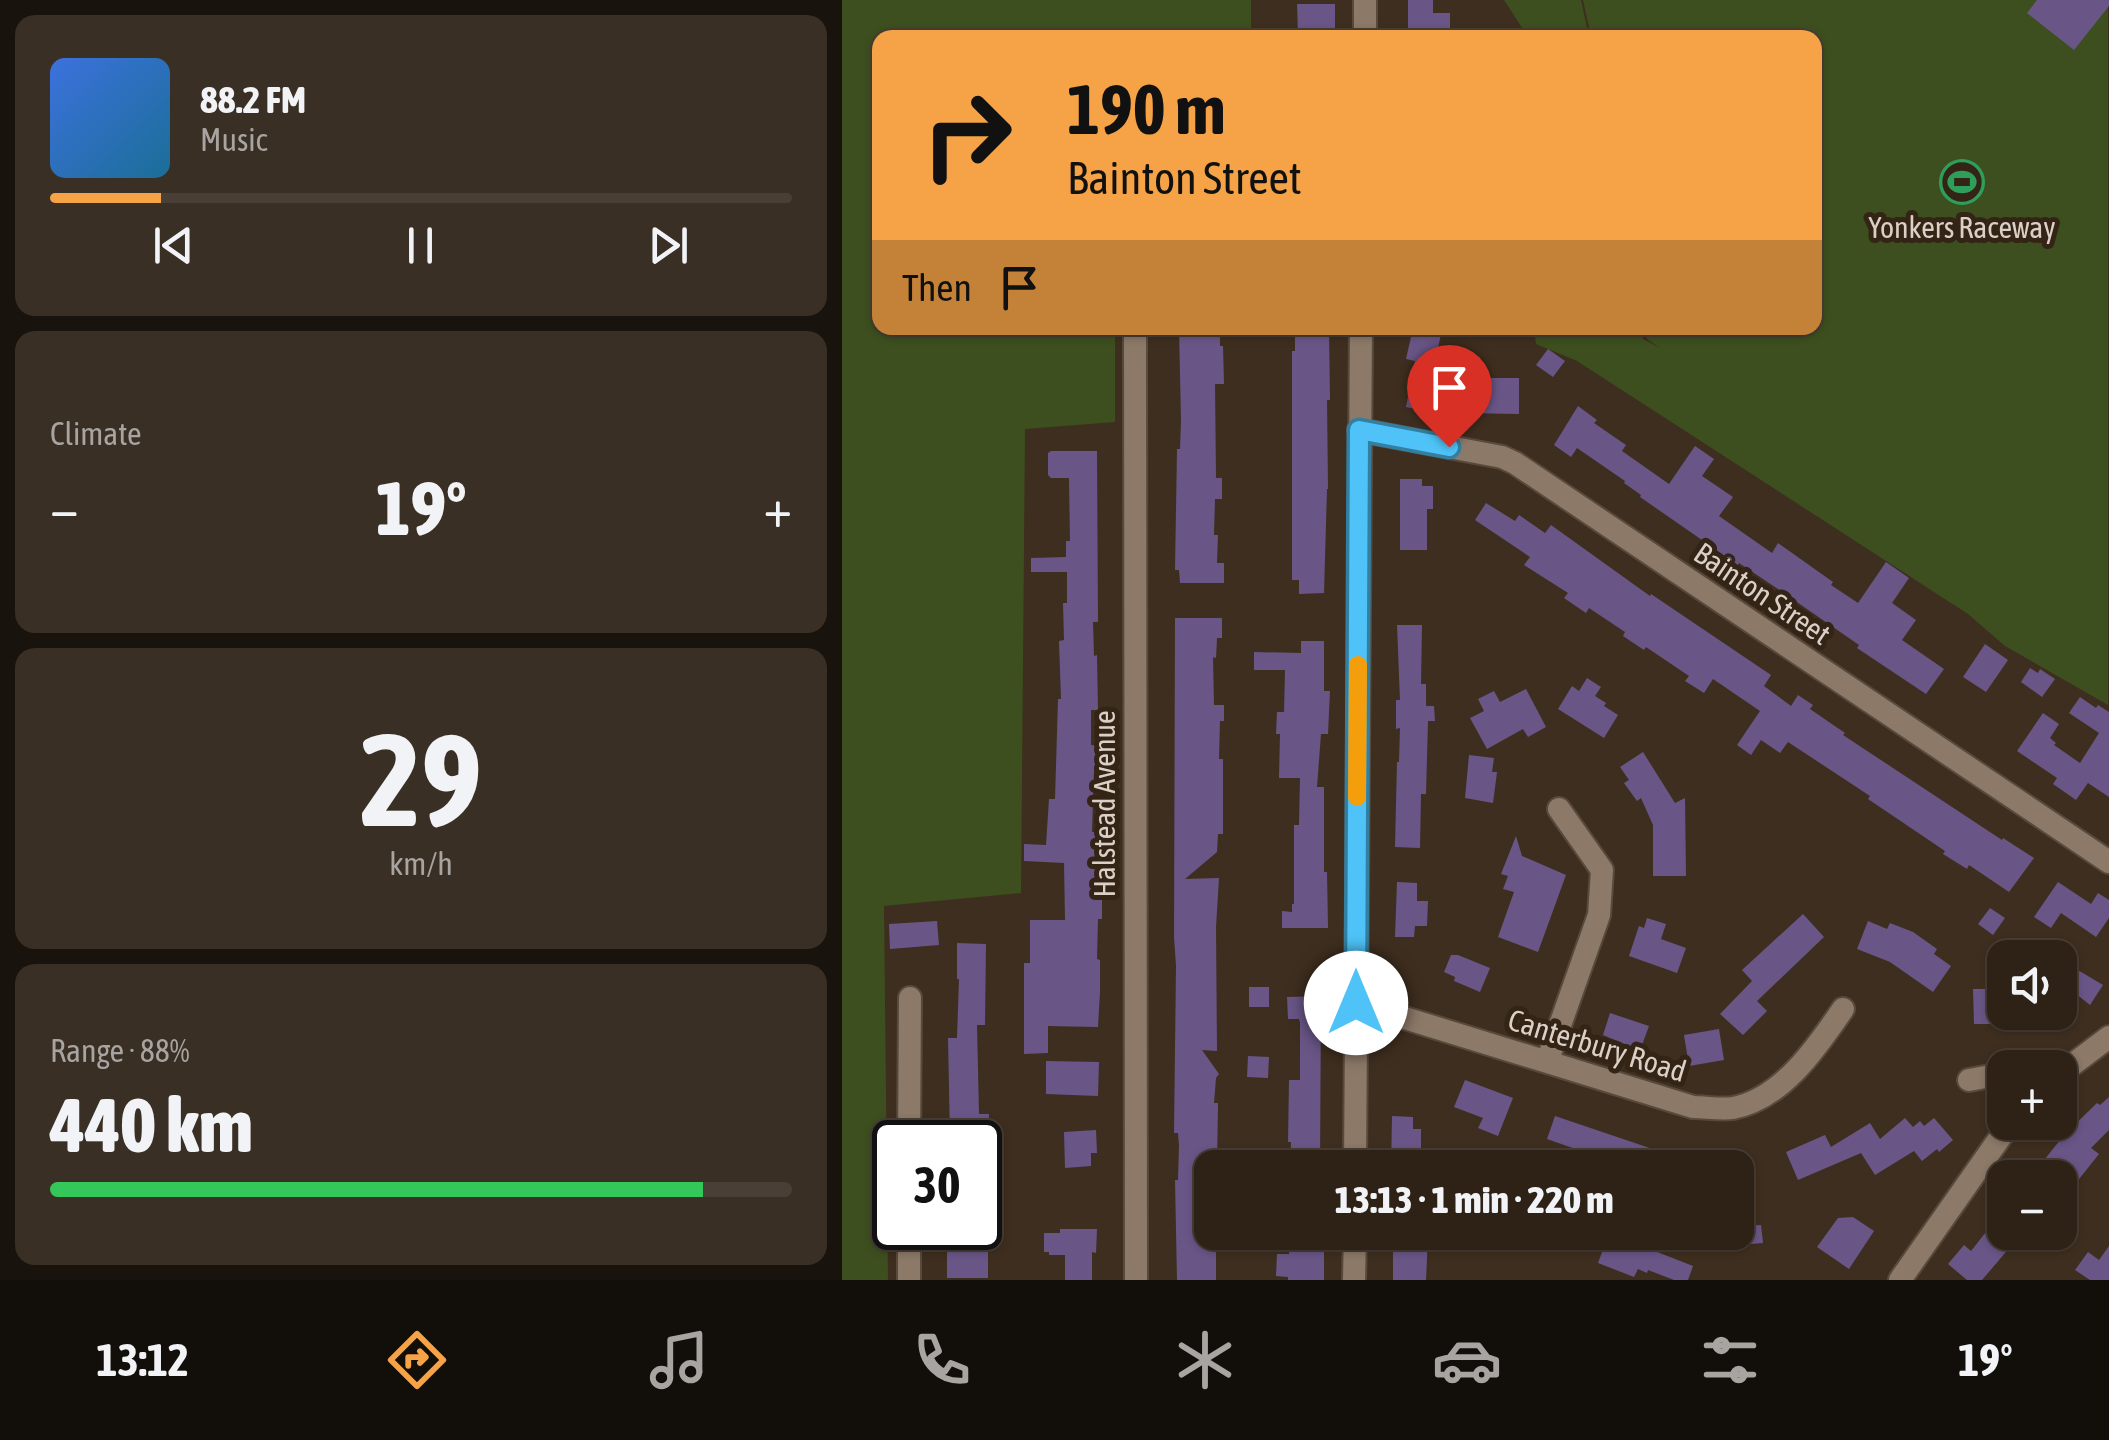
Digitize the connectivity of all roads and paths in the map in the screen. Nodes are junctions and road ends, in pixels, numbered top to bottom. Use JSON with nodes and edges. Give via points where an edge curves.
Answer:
{"nodes":[{"id":1,"x":1365,"y":0,"type":"edge"},
{"id":2,"x":1365,"y":30,"type":"edge"},
{"id":3,"x":1135,"y":335,"type":"edge"},
{"id":4,"x":1361,"y":335,"type":"edge"},
{"id":5,"x":1359,"y":430,"type":"junction"},
{"id":6,"x":1559,"y":808,"type":"dead end"},
{"id":7,"x":2108,"y":862,"type":"edge"},
{"id":8,"x":910,"y":998,"type":"dead end"},
{"id":9,"x":1356,"y":1003,"type":"junction"},
{"id":10,"x":1844,"y":1009,"type":"dead end"},
{"id":11,"x":2108,"y":1036,"type":"edge"},
{"id":12,"x":2077,"y":1061,"type":"edge"},
{"id":13,"x":1547,"y":1062,"type":"junction"},
{"id":14,"x":1987,"y":1077,"type":"edge"},
{"id":15,"x":1970,"y":1080,"type":"dead end"},
{"id":16,"x":909,"y":1120,"type":"edge"},
{"id":17,"x":1998,"y":1140,"type":"edge"},
{"id":18,"x":1355,"y":1150,"type":"edge"},
{"id":19,"x":909,"y":1250,"type":"edge"},
{"id":20,"x":1355,"y":1250,"type":"edge"},
{"id":21,"x":908,"y":1280,"type":"edge"},
{"id":22,"x":1136,"y":1280,"type":"edge"},
{"id":23,"x":1354,"y":1280,"type":"edge"},
{"id":24,"x":1900,"y":1280,"type":"edge"}],
"edges":[{"from":1,"to":2,"type":"street"},
{"from":3,"to":22,"type":"street","name":"Halstead Avenue"},
{"from":4,"to":5,"type":"street"},
{"from":5,"to":7,"type":"street","name":"Bainton Street","via":[[1515,463]]},
{"from":5,"to":9,"type":"street"},
{"from":6,"to":13,"type":"street","via":[[1602,870],[1599,915]]},
{"from":8,"to":16,"type":"street"},
{"from":9,"to":13,"type":"street","name":"Canterbury Road"},
{"from":9,"to":18,"type":"street"},
{"from":10,"to":13,"type":"street","name":"Canterbury Road","via":[[1808,1058],[1767,1094],[1734,1108],[1693,1107]]},
{"from":11,"to":12,"type":"street"},
{"from":14,"to":15,"type":"street"},
{"from":17,"to":24,"type":"street"},
{"from":19,"to":21,"type":"street"},
{"from":20,"to":23,"type":"street"}]}
